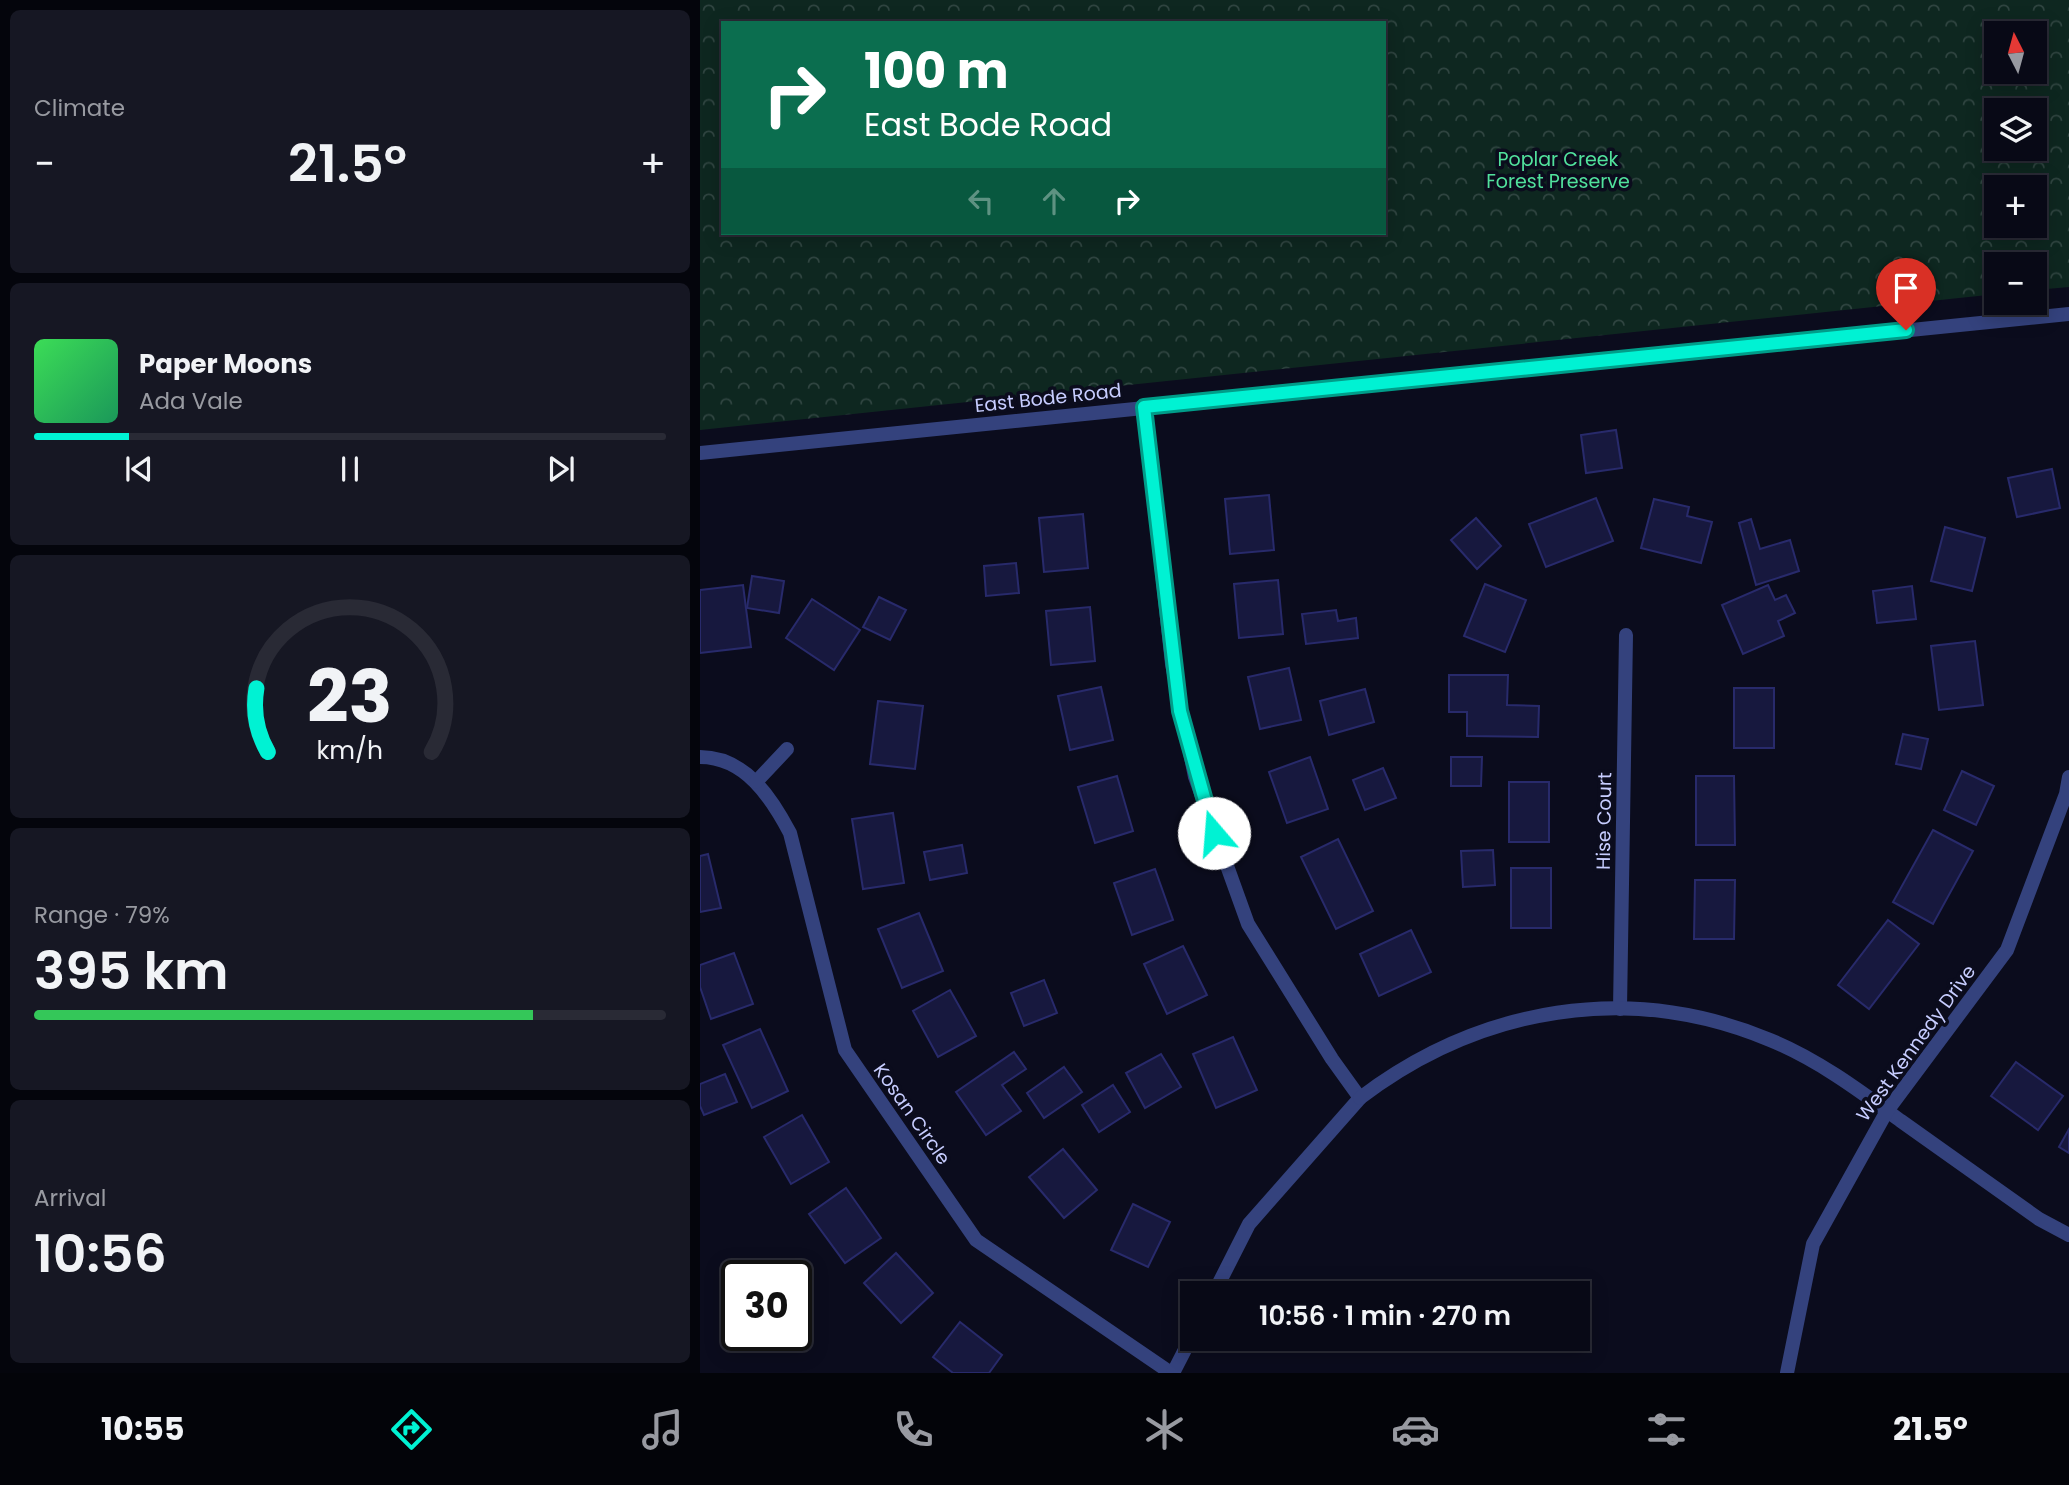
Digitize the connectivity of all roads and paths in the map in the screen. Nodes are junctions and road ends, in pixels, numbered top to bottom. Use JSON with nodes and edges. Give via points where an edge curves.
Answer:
{"nodes":[{"id":1,"x":2069,"y":314,"type":"edge"},
{"id":2,"x":1144,"y":407,"type":"junction"},
{"id":3,"x":700,"y":453,"type":"edge"},
{"id":4,"x":1626,"y":635,"type":"dead end"},
{"id":5,"x":787,"y":749,"type":"dead end"},
{"id":6,"x":700,"y":757,"type":"edge"},
{"id":7,"x":2069,"y":777,"type":"edge"},
{"id":8,"x":756,"y":782,"type":"junction"},
{"id":9,"x":1620,"y":1009,"type":"junction"},
{"id":10,"x":1360,"y":1098,"type":"junction"},
{"id":11,"x":1887,"y":1111,"type":"junction"},
{"id":12,"x":2069,"y":1235,"type":"edge"},
{"id":13,"x":1220,"y":1281,"type":"edge"},
{"id":14,"x":1184,"y":1351,"type":"edge"},
{"id":15,"x":1172,"y":1373,"type":"edge"},
{"id":16,"x":1787,"y":1373,"type":"edge"}],
"edges":[{"from":1,"to":2,"type":"street","name":"East Bode Road"},
{"from":2,"to":3,"type":"street","name":"East Bode Road"},
{"from":2,"to":10,"type":"street","via":[[1172,664],[1195,776],[1248,924]]},
{"from":4,"to":9,"type":"street","name":"Hise Court"},
{"from":5,"to":8,"type":"street"},
{"from":6,"to":8,"type":"street","name":"Kosan Circle","via":[[716,757]]},
{"from":7,"to":11,"type":"street","name":"West Kennedy Drive","via":[[2007,950]]},
{"from":8,"to":15,"type":"street","name":"Kosan Circle","via":[[773,801],[790,833],[845,1051],[976,1241]]},
{"from":9,"to":10,"type":"street","via":[[1517,1018],[1482,1029],[1397,1070]]},
{"from":9,"to":11,"type":"street","via":[[1687,1016],[1770,1040],[1825,1069]]},
{"from":10,"to":13,"type":"street","via":[[1249,1224]]},
{"from":11,"to":12,"type":"street","via":[[2039,1219]]},
{"from":11,"to":16,"type":"street","name":"West Kennedy Drive","via":[[1813,1244]]},
{"from":14,"to":15,"type":"street"}]}
